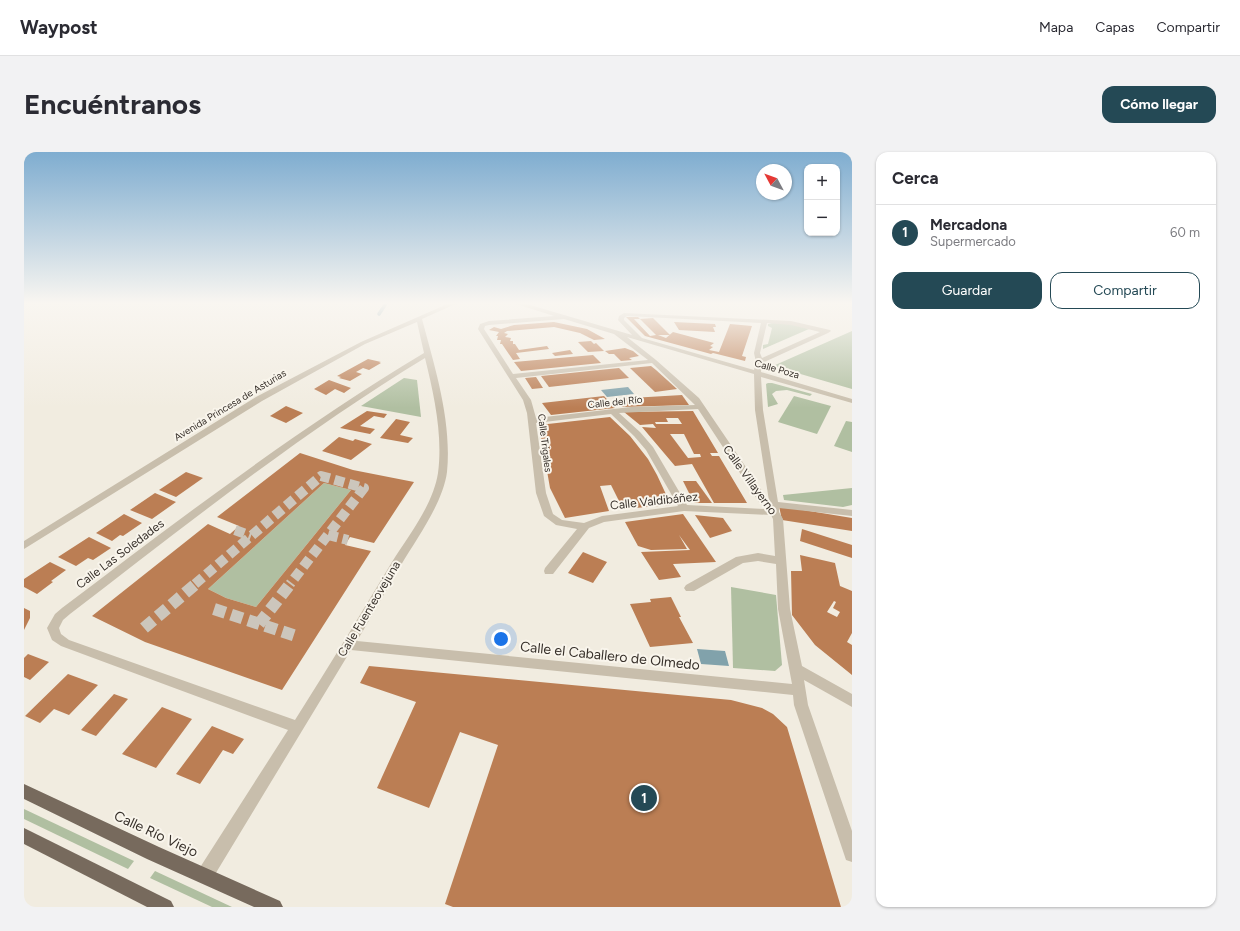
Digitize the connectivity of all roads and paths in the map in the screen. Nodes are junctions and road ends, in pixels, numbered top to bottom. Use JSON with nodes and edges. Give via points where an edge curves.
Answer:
{"nodes":[{"id":1,"x":379,"y":337,"type":"edge"},
{"id":2,"x":422,"y":337,"type":"edge"},
{"id":3,"x":486,"y":337,"type":"edge"},
{"id":4,"x":623,"y":337,"type":"edge"},
{"id":5,"x":632,"y":337,"type":"edge"},
{"id":6,"x":638,"y":337,"type":"edge"},
{"id":7,"x":761,"y":337,"type":"edge"},
{"id":8,"x":814,"y":337,"type":"edge"},
{"id":9,"x":641,"y":340,"type":"junction"},
{"id":10,"x":428,"y":354,"type":"junction"},
{"id":11,"x":654,"y":361,"type":"junction"},
{"id":12,"x":759,"y":362,"type":"junction"},
{"id":13,"x":757,"y":373,"type":"junction"},
{"id":14,"x":512,"y":376,"type":"junction"},
{"id":15,"x":852,"y":401,"type":"edge"},
{"id":16,"x":700,"y":407,"type":"junction"},
{"id":17,"x":613,"y":411,"type":"junction"},
{"id":18,"x":531,"y":421,"type":"junction"},
{"id":19,"x":684,"y":508,"type":"junction"},
{"id":20,"x":774,"y":508,"type":"junction"},
{"id":21,"x":852,"y":513,"type":"edge"},
{"id":22,"x":559,"y":523,"type":"joint"},
{"id":23,"x":585,"y":526,"type":"junction"},
{"id":24,"x":24,"y":546,"type":"edge"},
{"id":25,"x":781,"y":561,"type":"junction"},
{"id":26,"x":549,"y":571,"type":"dead end"},
{"id":27,"x":690,"y":588,"type":"dead end"},
{"id":28,"x":348,"y":645,"type":"junction"},
{"id":29,"x":796,"y":669,"type":"junction"},
{"id":30,"x":798,"y":690,"type":"junction"},
{"id":31,"x":852,"y":701,"type":"edge"},
{"id":32,"x":297,"y":727,"type":"junction"},
{"id":33,"x":24,"y":791,"type":"edge"},
{"id":34,"x":24,"y":836,"type":"edge"},
{"id":35,"x":852,"y":854,"type":"edge"},
{"id":36,"x":205,"y":875,"type":"junction"},
{"id":37,"x":165,"y":907,"type":"edge"},
{"id":38,"x":274,"y":907,"type":"edge"}],
"edges":[{"from":1,"to":24,"type":"street","name":"Avenida Princesa de Asturias","via":[[259,399]]},
{"from":2,"to":10,"type":"street","name":"Calle Fuenteovejuna"},
{"from":3,"to":14,"type":"street","name":"Calle Trigales"},
{"from":4,"to":11,"type":"street","name":"Calle Villayerno"},
{"from":5,"to":9,"type":"street","name":"Calle Poza"},
{"from":6,"to":9,"type":"street"},
{"from":7,"to":12,"type":"street","via":[[757,353]]},
{"from":8,"to":12,"type":"street"},
{"from":9,"to":13,"type":"street","name":"Calle Poza"},
{"from":10,"to":28,"type":"street","name":"Calle Fuenteovejuna","via":[[442,436],[442,474],[433,500]]},
{"from":10,"to":32,"type":"street","name":"Calle Las Soledades","via":[[323,419],[278,451],[66,611],[53,628],[53,633],[59,640]]},
{"from":11,"to":14,"type":"street"},
{"from":11,"to":16,"type":"street","name":"Calle Villayerno","via":[[686,389]]},
{"from":12,"to":13,"type":"street"},
{"from":13,"to":15,"type":"street","name":"Calle Poza"},
{"from":13,"to":20,"type":"street","via":[[759,414]]},
{"from":14,"to":18,"type":"street","name":"Calle Trigales","via":[[527,400]]},
{"from":16,"to":17,"type":"street","name":"Calle del Río"},
{"from":16,"to":20,"type":"street","name":"Calle Villayerno","via":[[762,500]]},
{"from":17,"to":18,"type":"street","name":"Calle del Río"},
{"from":17,"to":19,"type":"street","via":[[650,449]]},
{"from":18,"to":22,"type":"street","name":"Calle Trigales","via":[[541,494],[550,516]]},
{"from":19,"to":20,"type":"street","name":"Calle Valdibáñez"},
{"from":19,"to":23,"type":"street","name":"Calle Valdibáñez","via":[[619,516]]},
{"from":20,"to":21,"type":"street","name":"Calle Valdibáñez"},
{"from":20,"to":25,"type":"street","name":"Calle Villayerno","via":[[778,519]]},
{"from":22,"to":23,"type":"street","name":"Calle Valdibáñez"},
{"from":23,"to":26,"type":"street"},
{"from":25,"to":27,"type":"street","via":[[758,557],[740,560]]},
{"from":25,"to":29,"type":"street","name":"Calle Villayerno","via":[[784,609]]},
{"from":28,"to":30,"type":"street","name":"Calle el Caballero de Olmedo"},
{"from":28,"to":32,"type":"street","name":"Calle Fuenteovejuna"},
{"from":29,"to":30,"type":"street","name":"Calle Villayerno"},
{"from":29,"to":31,"type":"street"},
{"from":30,"to":35,"type":"street","name":"Calle Villayerno"},
{"from":32,"to":36,"type":"street","name":"Calle Fuenteovejuna"},
{"from":33,"to":36,"type":"main road","name":"Calle Río Viejo"},
{"from":34,"to":37,"type":"main road"},
{"from":36,"to":38,"type":"main road","name":"Calle Río Viejo"}]}
